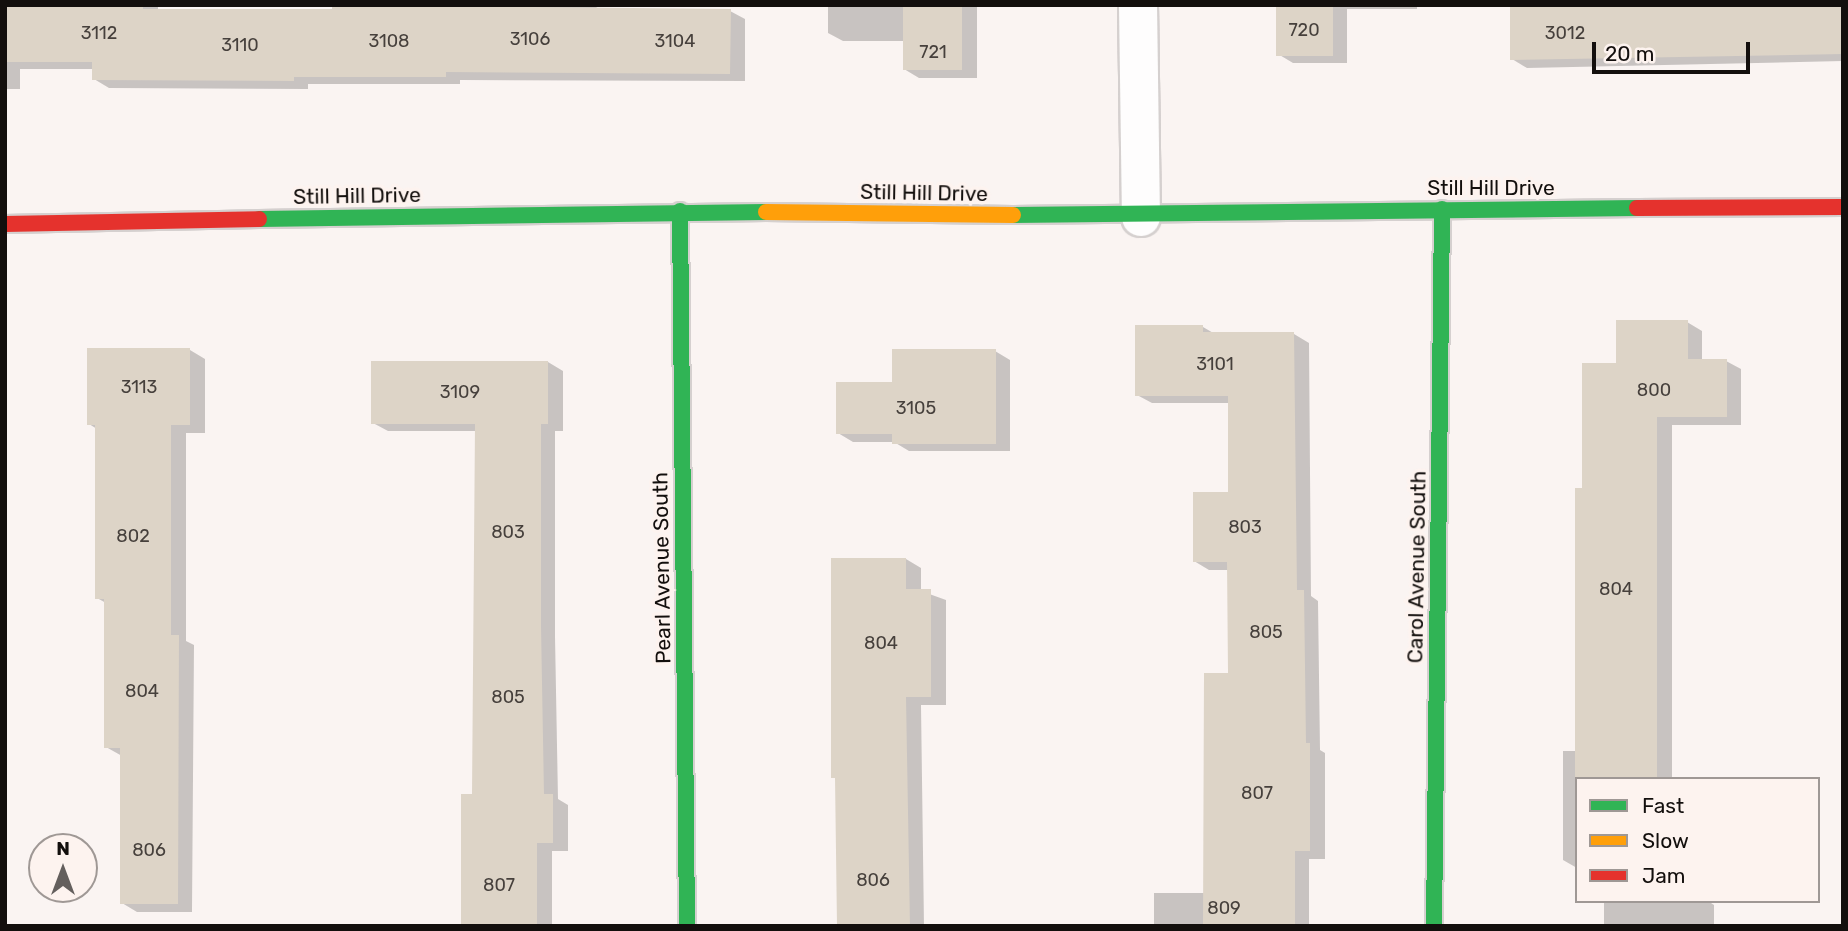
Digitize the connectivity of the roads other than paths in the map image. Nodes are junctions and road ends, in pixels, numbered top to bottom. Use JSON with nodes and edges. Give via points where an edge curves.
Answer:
{"nodes":[{"id":1,"x":1138,"y":5,"type":"edge"},
{"id":2,"x":1843,"y":207,"type":"edge"},
{"id":3,"x":1442,"y":209,"type":"junction"},
{"id":4,"x":680,"y":211,"type":"junction"},
{"id":5,"x":1141,"y":217,"type":"junction"},
{"id":6,"x":5,"y":224,"type":"edge"},
{"id":7,"x":687,"y":926,"type":"edge"},
{"id":8,"x":1434,"y":926,"type":"edge"}],
"edges":[{"from":1,"to":5,"type":"street"},
{"from":2,"to":3,"type":"street","name":"Still Hill Drive"},
{"from":3,"to":5,"type":"street","name":"Still Hill Drive"},
{"from":3,"to":8,"type":"street","name":"Carol Avenue South"},
{"from":4,"to":5,"type":"street","name":"Still Hill Drive"},
{"from":4,"to":6,"type":"street","name":"Still Hill Drive"},
{"from":4,"to":7,"type":"street","name":"Pearl Avenue South"}]}
